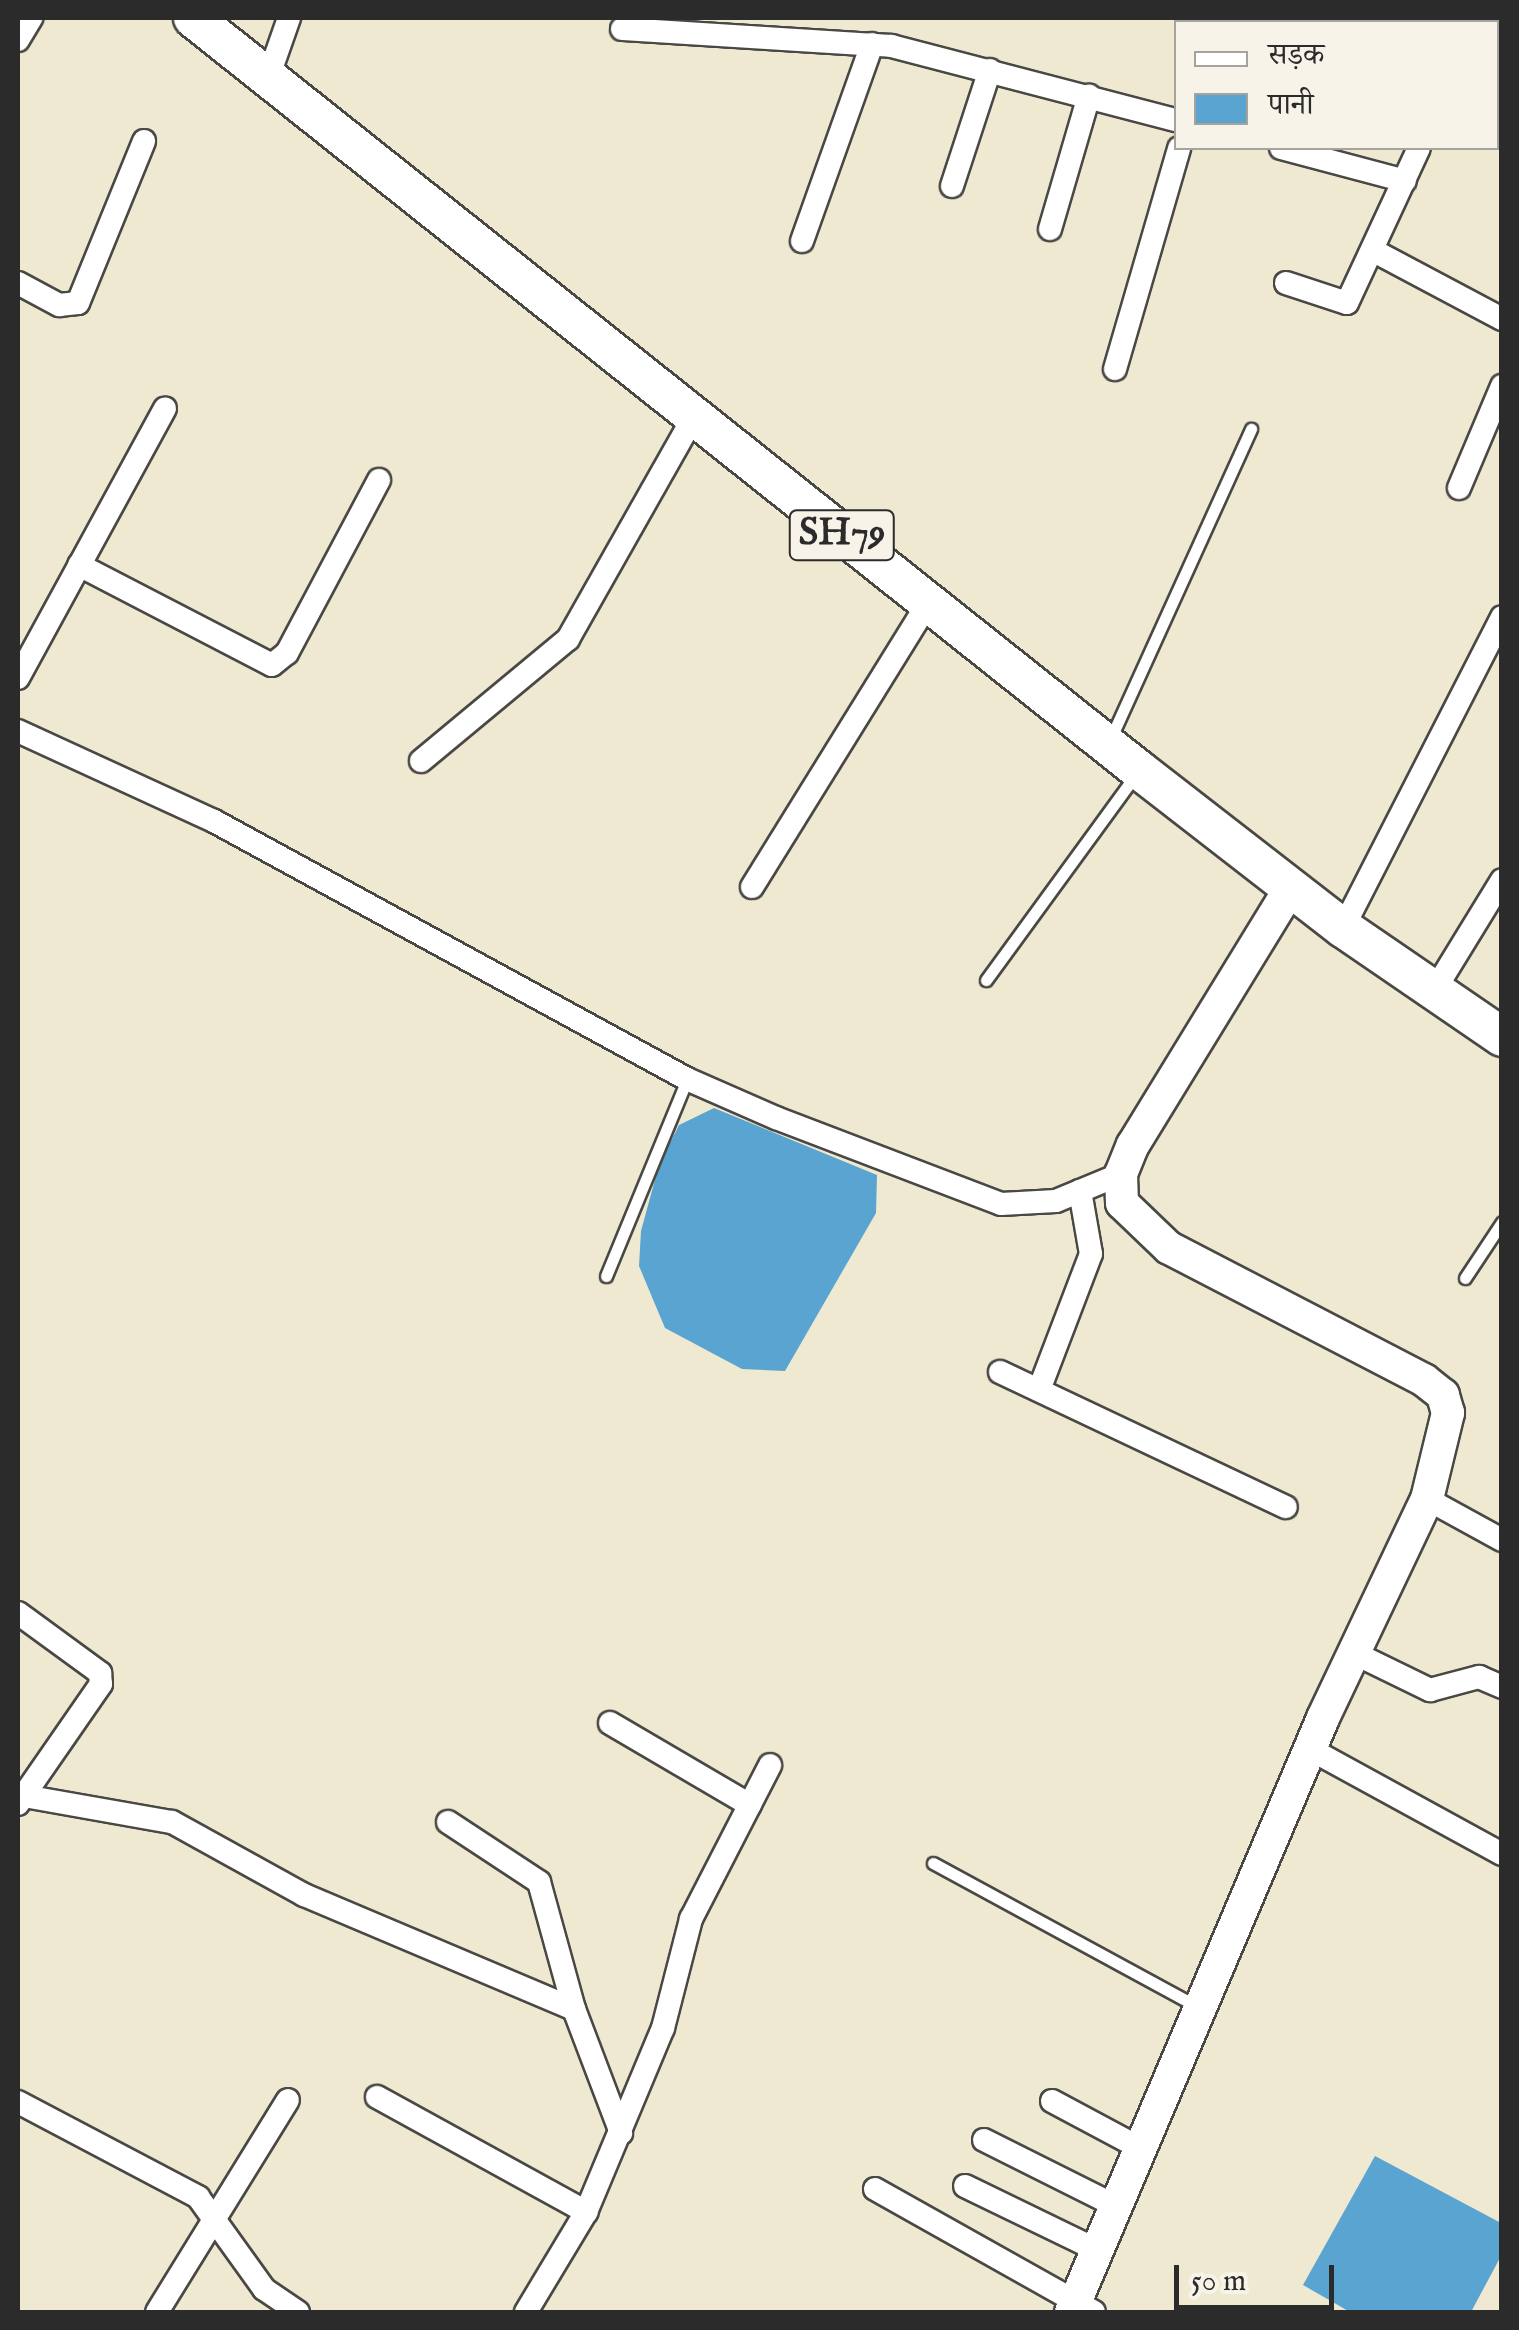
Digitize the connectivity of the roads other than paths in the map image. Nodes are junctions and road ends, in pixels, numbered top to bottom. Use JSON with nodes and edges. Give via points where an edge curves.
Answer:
{"nodes":[{"id":1,"x":31,"y":18,"type":"edge"},
{"id":2,"x":193,"y":18,"type":"edge"},
{"id":3,"x":290,"y":18,"type":"edge"},
{"id":4,"x":622,"y":29,"type":"dead end"},
{"id":5,"x":18,"y":40,"type":"edge"},
{"id":6,"x":872,"y":44,"type":"junction"},
{"id":7,"x":990,"y":70,"type":"junction"},
{"id":8,"x":268,"y":78,"type":"junction"},
{"id":9,"x":1090,"y":96,"type":"junction"},
{"id":10,"x":1174,"y":119,"type":"edge"},
{"id":11,"x":144,"y":141,"type":"dead end"},
{"id":12,"x":1178,"y":150,"type":"edge"},
{"id":13,"x":1288,"y":150,"type":"edge"},
{"id":14,"x":1418,"y":150,"type":"edge"},
{"id":15,"x":1405,"y":180,"type":"junction"},
{"id":16,"x":952,"y":186,"type":"dead end"},
{"id":17,"x":1050,"y":229,"type":"dead end"},
{"id":18,"x":802,"y":241,"type":"dead end"},
{"id":19,"x":1374,"y":252,"type":"junction"},
{"id":20,"x":18,"y":283,"type":"edge"},
{"id":21,"x":1286,"y":283,"type":"dead end"},
{"id":22,"x":1502,"y":319,"type":"edge"},
{"id":23,"x":1115,"y":370,"type":"dead end"},
{"id":24,"x":1502,"y":386,"type":"edge"},
{"id":25,"x":165,"y":408,"type":"dead end"},
{"id":26,"x":694,"y":416,"type":"junction"},
{"id":27,"x":1251,"y":429,"type":"dead end"},
{"id":28,"x":378,"y":480,"type":"dead end"},
{"id":29,"x":1459,"y":488,"type":"dead end"},
{"id":30,"x":79,"y":566,"type":"junction"},
{"id":31,"x":928,"y":603,"type":"junction"},
{"id":32,"x":1502,"y":617,"type":"edge"},
{"id":33,"x":18,"y":678,"type":"edge"},
{"id":34,"x":18,"y":731,"type":"edge"},
{"id":35,"x":1107,"y":746,"type":"junction"},
{"id":36,"x":421,"y":761,"type":"dead end"},
{"id":37,"x":1139,"y":770,"type":"junction"},
{"id":38,"x":1502,"y":880,"type":"edge"},
{"id":39,"x":752,"y":887,"type":"dead end"},
{"id":40,"x":1291,"y":888,"type":"junction"},
{"id":41,"x":1343,"y":928,"type":"junction"},
{"id":42,"x":986,"y":980,"type":"dead end"},
{"id":43,"x":1434,"y":991,"type":"junction"},
{"id":44,"x":1502,"y":1037,"type":"edge"},
{"id":45,"x":687,"y":1078,"type":"junction"},
{"id":46,"x":1121,"y":1174,"type":"junction"},
{"id":47,"x":1080,"y":1191,"type":"junction"},
{"id":48,"x":1502,"y":1222,"type":"edge"},
{"id":49,"x":606,"y":1276,"type":"dead end"},
{"id":50,"x":1465,"y":1278,"type":"dead end"},
{"id":51,"x":1000,"y":1372,"type":"dead end"},
{"id":52,"x":1039,"y":1390,"type":"junction"},
{"id":53,"x":1427,"y":1499,"type":"junction"},
{"id":54,"x":1286,"y":1506,"type":"dead end"},
{"id":55,"x":1502,"y":1540,"type":"edge"},
{"id":56,"x":18,"y":1613,"type":"edge"},
{"id":57,"x":1354,"y":1653,"type":"junction"},
{"id":58,"x":1502,"y":1687,"type":"edge"},
{"id":59,"x":610,"y":1724,"type":"dead end"},
{"id":60,"x":1310,"y":1749,"type":"junction"},
{"id":61,"x":770,"y":1765,"type":"dead end"},
{"id":62,"x":21,"y":1800,"type":"edge"},
{"id":63,"x":750,"y":1805,"type":"junction"},
{"id":64,"x":448,"y":1822,"type":"dead end"},
{"id":65,"x":1502,"y":1854,"type":"edge"},
{"id":66,"x":933,"y":1864,"type":"dead end"},
{"id":67,"x":1200,"y":2008,"type":"junction"},
{"id":68,"x":574,"y":2009,"type":"junction"},
{"id":69,"x":377,"y":2097,"type":"dead end"},
{"id":70,"x":288,"y":2100,"type":"dead end"},
{"id":71,"x":18,"y":2102,"type":"edge"},
{"id":72,"x":1052,"y":2102,"type":"dead end"},
{"id":73,"x":621,"y":2133,"type":"junction"},
{"id":74,"x":984,"y":2140,"type":"dead end"},
{"id":75,"x":1140,"y":2148,"type":"junction"},
{"id":76,"x":965,"y":2186,"type":"dead end"},
{"id":77,"x":875,"y":2189,"type":"dead end"},
{"id":78,"x":1116,"y":2206,"type":"junction"},
{"id":79,"x":586,"y":2212,"type":"junction"},
{"id":80,"x":217,"y":2219,"type":"junction"},
{"id":81,"x":1098,"y":2250,"type":"junction"},
{"id":82,"x":1080,"y":2309,"type":"edge"},
{"id":83,"x":158,"y":2312,"type":"edge"},
{"id":84,"x":298,"y":2312,"type":"edge"},
{"id":85,"x":526,"y":2312,"type":"edge"}],
"edges":[{"from":1,"to":5,"type":"street"},
{"from":2,"to":8,"type":"main road","number":"SH79"},
{"from":3,"to":8,"type":"street"},
{"from":4,"to":6,"type":"street","via":[[843,48]]},
{"from":6,"to":7,"type":"street"},
{"from":6,"to":18,"type":"street"},
{"from":7,"to":9,"type":"street"},
{"from":7,"to":16,"type":"street"},
{"from":8,"to":26,"type":"main road","number":"SH79"},
{"from":9,"to":10,"type":"street"},
{"from":9,"to":17,"type":"street"},
{"from":11,"to":20,"type":"street","via":[[78,302],[59,305]]},
{"from":12,"to":23,"type":"street"},
{"from":13,"to":15,"type":"street"},
{"from":14,"to":15,"type":"street"},
{"from":15,"to":19,"type":"street"},
{"from":19,"to":21,"type":"street","via":[[1348,303]]},
{"from":19,"to":22,"type":"street"},
{"from":24,"to":29,"type":"street"},
{"from":25,"to":30,"type":"street"},
{"from":26,"to":31,"type":"main road","number":"SH79"},
{"from":26,"to":36,"type":"street","via":[[568,639]]},
{"from":27,"to":35,"type":"lane"},
{"from":28,"to":30,"type":"street","via":[[287,653],[272,665]]},
{"from":30,"to":33,"type":"street"},
{"from":31,"to":35,"type":"main road","number":"SH79"},
{"from":31,"to":39,"type":"street"},
{"from":32,"to":41,"type":"street"},
{"from":34,"to":45,"type":"street","via":[[214,821]]},
{"from":35,"to":37,"type":"main road","number":"SH79"},
{"from":37,"to":40,"type":"main road","number":"SH79"},
{"from":37,"to":42,"type":"lane"},
{"from":38,"to":43,"type":"street"},
{"from":40,"to":41,"type":"main road","number":"SH79"},
{"from":40,"to":46,"type":"main road"},
{"from":41,"to":43,"type":"main road","number":"SH79"},
{"from":43,"to":44,"type":"main road","number":"SH79"},
{"from":45,"to":47,"type":"street","via":[[1002,1204]]},
{"from":45,"to":49,"type":"lane"},
{"from":46,"to":47,"type":"street"},
{"from":46,"to":53,"type":"main road","via":[[1122,1202],[1169,1248],[1443,1396],[1448,1413]]},
{"from":47,"to":52,"type":"street","via":[[1092,1254]]},
{"from":48,"to":50,"type":"lane"},
{"from":51,"to":52,"type":"street"},
{"from":52,"to":54,"type":"street"},
{"from":53,"to":55,"type":"street"},
{"from":53,"to":57,"type":"main road"},
{"from":56,"to":62,"type":"street","via":[[100,1673],[101,1684]]},
{"from":57,"to":58,"type":"street","via":[[1440,1692],[1479,1677]]},
{"from":57,"to":60,"type":"main road"},
{"from":59,"to":63,"type":"street"},
{"from":60,"to":65,"type":"street"},
{"from":60,"to":67,"type":"main road"},
{"from":61,"to":63,"type":"street"},
{"from":62,"to":68,"type":"street","via":[[172,1822],[304,1894]]},
{"from":63,"to":73,"type":"street","via":[[691,1919],[663,2028]]},
{"from":64,"to":68,"type":"street","via":[[540,1882]]},
{"from":66,"to":67,"type":"lane"},
{"from":67,"to":75,"type":"main road"},
{"from":68,"to":73,"type":"street"},
{"from":69,"to":79,"type":"street"},
{"from":70,"to":80,"type":"street"},
{"from":71,"to":80,"type":"street","via":[[183,2187]]},
{"from":72,"to":75,"type":"street"},
{"from":73,"to":79,"type":"street"},
{"from":74,"to":78,"type":"street"},
{"from":75,"to":78,"type":"main road"},
{"from":76,"to":81,"type":"street"},
{"from":77,"to":82,"type":"street"},
{"from":78,"to":81,"type":"main road"},
{"from":79,"to":85,"type":"street"},
{"from":80,"to":83,"type":"street"},
{"from":80,"to":84,"type":"street","via":[[264,2288]]},
{"from":81,"to":82,"type":"main road"}]}
